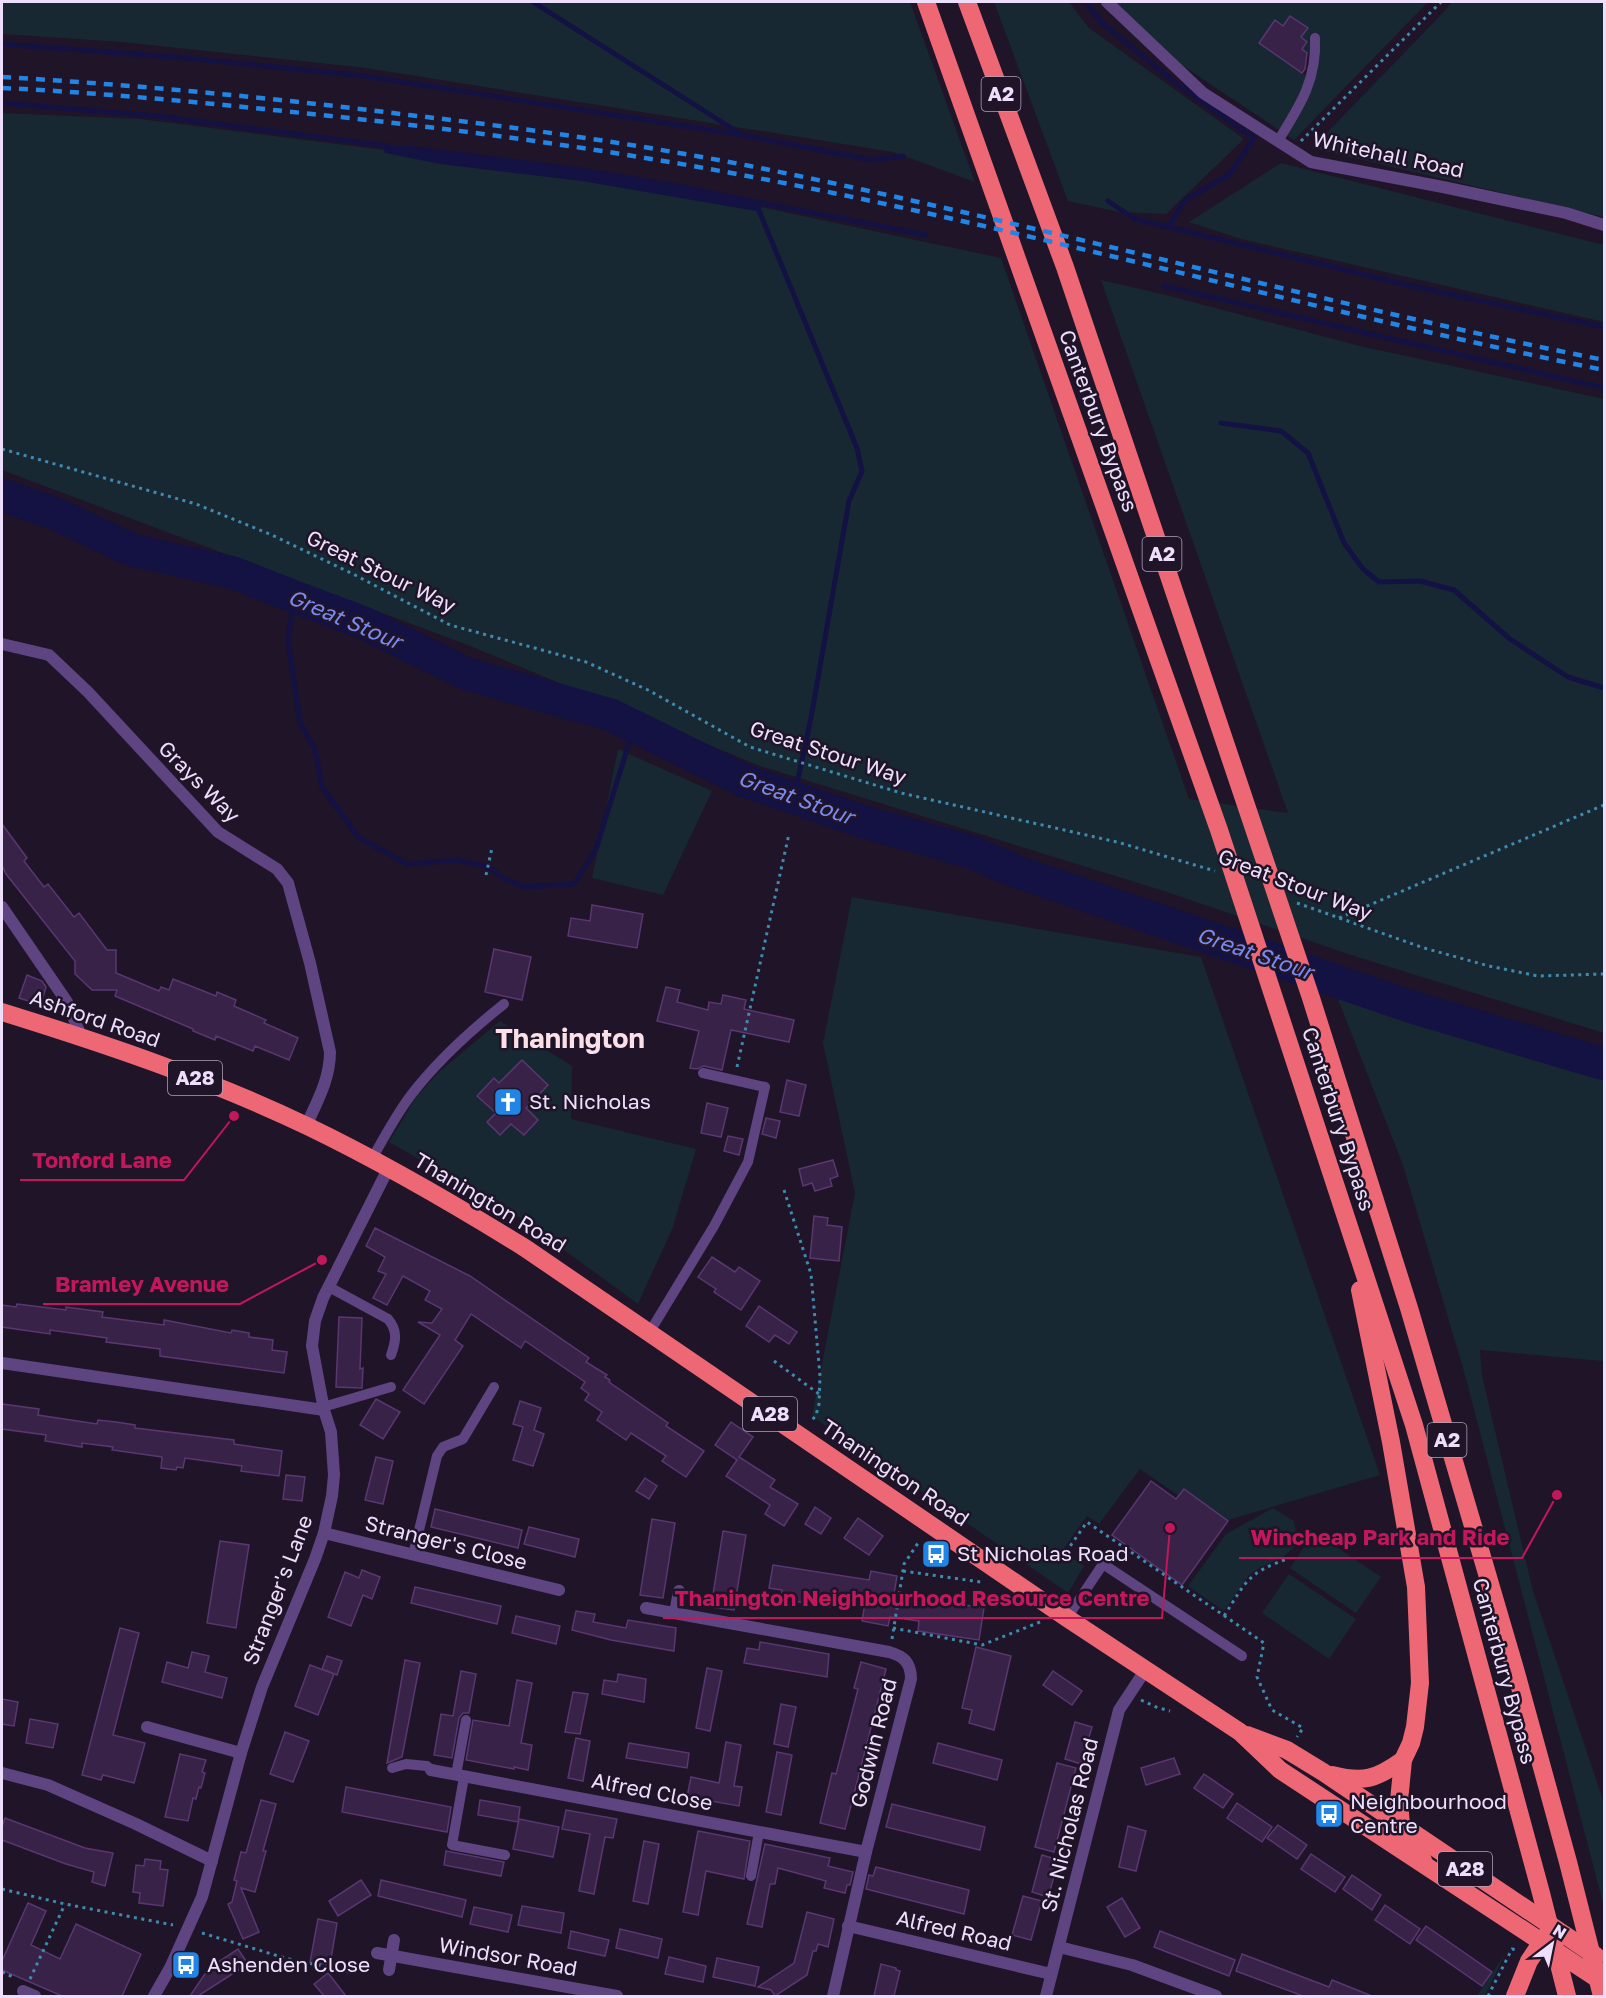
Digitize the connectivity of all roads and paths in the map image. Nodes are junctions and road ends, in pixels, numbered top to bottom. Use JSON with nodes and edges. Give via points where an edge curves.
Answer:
{"nodes":[{"id":1,"x":926,"y":2,"type":"edge"},
{"id":2,"x":967,"y":2,"type":"edge"},
{"id":3,"x":1107,"y":2,"type":"edge"},
{"id":4,"x":1441,"y":2,"type":"edge"},
{"id":5,"x":1315,"y":38,"type":"dead end"},
{"id":6,"x":1278,"y":141,"type":"junction"},
{"id":7,"x":1291,"y":150,"type":"junction"},
{"id":8,"x":1605,"y":225,"type":"edge"},
{"id":9,"x":2,"y":449,"type":"edge"},
{"id":10,"x":2,"y":644,"type":"edge"},
{"id":11,"x":1605,"y":805,"type":"edge"},
{"id":12,"x":789,"y":834,"type":"dead end"},
{"id":13,"x":492,"y":848,"type":"dead end"},
{"id":14,"x":486,"y":875,"type":"dead end"},
{"id":15,"x":1226,"y":875,"type":"dead end"},
{"id":16,"x":1293,"y":901,"type":"dead end"},
{"id":17,"x":2,"y":907,"type":"edge"},
{"id":18,"x":1337,"y":919,"type":"junction"},
{"id":19,"x":1605,"y":974,"type":"edge"},
{"id":20,"x":504,"y":1004,"type":"dead end"},
{"id":21,"x":2,"y":1012,"type":"edge"},
{"id":22,"x":81,"y":1036,"type":"junction"},
{"id":23,"x":703,"y":1073,"type":"dead end"},
{"id":24,"x":734,"y":1080,"type":"junction"},
{"id":25,"x":306,"y":1126,"type":"junction"},
{"id":26,"x":372,"y":1159,"type":"junction"},
{"id":27,"x":388,"y":1169,"type":"junction"},
{"id":28,"x":784,"y":1190,"type":"dead end"},
{"id":29,"x":1342,"y":1203,"type":"junction"},
{"id":30,"x":329,"y":1287,"type":"junction"},
{"id":31,"x":649,"y":1333,"type":"junction"},
{"id":32,"x":391,"y":1355,"type":"dead end"},
{"id":33,"x":774,"y":1361,"type":"dead end"},
{"id":34,"x":2,"y":1363,"type":"edge"},
{"id":35,"x":391,"y":1387,"type":"dead end"},
{"id":36,"x":494,"y":1387,"type":"dead end"},
{"id":37,"x":819,"y":1394,"type":"junction"},
{"id":38,"x":324,"y":1409,"type":"junction"},
{"id":39,"x":802,"y":1436,"type":"junction"},
{"id":40,"x":932,"y":1524,"type":"junction"},
{"id":41,"x":324,"y":1533,"type":"junction"},
{"id":42,"x":1066,"y":1552,"type":"dead end"},
{"id":43,"x":413,"y":1555,"type":"junction"},
{"id":44,"x":1287,"y":1558,"type":"dead end"},
{"id":45,"x":903,"y":1571,"type":"junction"},
{"id":46,"x":987,"y":1583,"type":"dead end"},
{"id":47,"x":1176,"y":1583,"type":"dead end"},
{"id":48,"x":559,"y":1590,"type":"dead end"},
{"id":49,"x":679,"y":1591,"type":"dead end"},
{"id":50,"x":646,"y":1608,"type":"dead end"},
{"id":51,"x":675,"y":1613,"type":"junction"},
{"id":52,"x":1034,"y":1616,"type":"dead end"},
{"id":53,"x":1224,"y":1616,"type":"dead end"},
{"id":54,"x":1067,"y":1618,"type":"junction"},
{"id":55,"x":893,"y":1628,"type":"junction"},
{"id":56,"x":889,"y":1652,"type":"junction"},
{"id":57,"x":1242,"y":1656,"type":"dead end"},
{"id":58,"x":1146,"y":1670,"type":"junction"},
{"id":59,"x":466,"y":1720,"type":"dead end"},
{"id":60,"x":147,"y":1727,"type":"dead end"},
{"id":61,"x":1240,"y":1732,"type":"junction"},
{"id":62,"x":241,"y":1753,"type":"junction"},
{"id":63,"x":1403,"y":1760,"type":"junction"},
{"id":64,"x":392,"y":1768,"type":"dead end"},
{"id":65,"x":431,"y":1770,"type":"joint"},
{"id":66,"x":1323,"y":1772,"type":"junction"},
{"id":67,"x":2,"y":1773,"type":"edge"},
{"id":68,"x":460,"y":1776,"type":"junction"},
{"id":69,"x":1401,"y":1826,"type":"junction"},
{"id":70,"x":759,"y":1832,"type":"junction"},
{"id":71,"x":866,"y":1852,"type":"junction"},
{"id":72,"x":505,"y":1856,"type":"dead end"},
{"id":73,"x":212,"y":1861,"type":"junction"},
{"id":74,"x":1431,"y":1871,"type":"junction"},
{"id":75,"x":751,"y":1876,"type":"dead end"},
{"id":76,"x":2,"y":1889,"type":"edge"},
{"id":77,"x":65,"y":1904,"type":"junction"},
{"id":78,"x":167,"y":1923,"type":"dead end"},
{"id":79,"x":848,"y":1926,"type":"junction"},
{"id":80,"x":189,"y":1929,"type":"junction"},
{"id":81,"x":1542,"y":1938,"type":"junction"},
{"id":82,"x":394,"y":1940,"type":"dead end"},
{"id":83,"x":1059,"y":1947,"type":"junction"},
{"id":84,"x":1512,"y":1949,"type":"dead end"},
{"id":85,"x":377,"y":1953,"type":"joint"},
{"id":86,"x":392,"y":1955,"type":"junction"},
{"id":87,"x":1605,"y":1961,"type":"edge"},
{"id":88,"x":389,"y":1970,"type":"dead end"},
{"id":89,"x":1051,"y":1974,"type":"junction"},
{"id":90,"x":1605,"y":1983,"type":"edge"},
{"id":91,"x":29,"y":1991,"type":"edge"},
{"id":92,"x":154,"y":1996,"type":"edge"},
{"id":93,"x":617,"y":1996,"type":"edge"},
{"id":94,"x":833,"y":1996,"type":"edge"},
{"id":95,"x":1046,"y":1996,"type":"edge"},
{"id":96,"x":1216,"y":1996,"type":"edge"},
{"id":97,"x":1488,"y":1996,"type":"edge"},
{"id":98,"x":1515,"y":1996,"type":"edge"},
{"id":99,"x":1567,"y":1996,"type":"edge"},
{"id":100,"x":1602,"y":1996,"type":"edge"}],
"edges":[{"from":1,"to":29,"type":"highway","name":"Canterbury Bypass","number":"A2","via":[[1219,830]]},
{"from":2,"to":100,"type":"highway","name":"Canterbury Bypass","number":"A2","via":[[1065,267],[1311,998],[1409,1308],[1515,1670]]},
{"from":3,"to":6,"type":"street","name":"Whitehall Road","via":[[1203,93]]},
{"from":4,"to":7,"type":"path"},
{"from":5,"to":6,"type":"lane","via":[[1312,78]]},
{"from":6,"to":7,"type":"street","name":"Whitehall Road"},
{"from":7,"to":8,"type":"street","name":"Whitehall Road","via":[[1311,162],[1488,196]]},
{"from":9,"to":15,"type":"path","name":"Great Stour Way","via":[[207,508],[353,574],[450,625],[586,662],[648,690],[750,747],[901,793],[1117,843]]},
{"from":10,"to":25,"type":"street","name":"Grays Way","via":[[49,655],[218,832],[277,869],[288,883],[330,1052],[327,1077]]},
{"from":11,"to":18,"type":"path"},
{"from":12,"to":24,"type":"path"},
{"from":13,"to":14,"type":"path"},
{"from":16,"to":18,"type":"path","name":"Great Stour Way"},
{"from":17,"to":22,"type":"street","via":[[67,1002]]},
{"from":18,"to":19,"type":"path","name":"Great Stour Way","via":[[1424,948],[1518,972],[1538,976]]},
{"from":20,"to":26,"type":"lane","via":[[469,1031],[433,1068]]},
{"from":21,"to":22,"type":"highway","name":"Ashford Road","number":"A28"},
{"from":22,"to":25,"type":"highway","name":"Ashford Road","number":"A28","via":[[225,1089]]},
{"from":23,"to":24,"type":"lane"},
{"from":24,"to":31,"type":"lane","via":[[765,1087],[748,1162]]},
{"from":25,"to":26,"type":"highway","name":"Thanington Road","number":"A28"},
{"from":26,"to":27,"type":"highway","name":"Thanington Road","number":"A28"},
{"from":27,"to":30,"type":"street","name":"Stranger's Lane"},
{"from":27,"to":31,"type":"highway","name":"Thanington Road","number":"A28","via":[[525,1248]]},
{"from":28,"to":37,"type":"path","via":[[812,1274]]},
{"from":29,"to":63,"type":"highway","number":"A2","via":[[1416,1587],[1420,1683],[1415,1728]]},
{"from":29,"to":99,"type":"highway","name":"Canterbury Bypass","number":"A2","via":[[1414,1425]]},
{"from":30,"to":32,"type":"lane","via":[[388,1319],[396,1335]]},
{"from":30,"to":38,"type":"street","name":"Stranger's Lane","via":[[315,1321],[312,1346]]},
{"from":31,"to":39,"type":"highway","name":"Thanington Road","number":"A28"},
{"from":33,"to":37,"type":"path"},
{"from":34,"to":38,"type":"street"},
{"from":35,"to":38,"type":"lane"},
{"from":36,"to":43,"type":"lane","via":[[463,1439],[443,1447],[437,1456]]},
{"from":37,"to":39,"type":"path","via":[[816,1415]]},
{"from":38,"to":41,"type":"street","name":"Stranger's Lane","via":[[331,1432],[334,1475]]},
{"from":39,"to":40,"type":"highway","name":"Thanington Road","number":"A28"},
{"from":40,"to":45,"type":"path"},
{"from":40,"to":54,"type":"highway","name":"Thanington Road","number":"A28"},
{"from":41,"to":43,"type":"street","name":"Stranger's Close"},
{"from":41,"to":62,"type":"street","name":"Stranger's Lane","via":[[262,1687]]},
{"from":42,"to":47,"type":"path","via":[[1087,1522]]},
{"from":43,"to":48,"type":"street","name":"Stranger's Close"},
{"from":44,"to":53,"type":"path","via":[[1249,1578]]},
{"from":45,"to":46,"type":"path"},
{"from":45,"to":55,"type":"path"},
{"from":49,"to":51,"type":"street"},
{"from":50,"to":51,"type":"street","name":"Godwin Road"},
{"from":51,"to":56,"type":"street","name":"Godwin Road"},
{"from":52,"to":55,"type":"path","via":[[1041,1621],[982,1645]]},
{"from":54,"to":57,"type":"lane","via":[[1103,1564]]},
{"from":54,"to":58,"type":"highway","name":"Thanington Road","number":"A28"},
{"from":55,"to":56,"type":"path"},
{"from":56,"to":71,"type":"street","name":"Godwin Road","via":[[907,1661],[911,1678]]},
{"from":58,"to":61,"type":"highway","name":"Thanington Road","number":"A28"},
{"from":58,"to":83,"type":"street","name":"St. Nicholas Road","via":[[1119,1710]]},
{"from":59,"to":68,"type":"lane"},
{"from":60,"to":62,"type":"street"},
{"from":61,"to":66,"type":"highway","name":"Thanington Road","number":"A28","via":[[1287,1750]]},
{"from":61,"to":74,"type":"highway","name":"Thanington Road","number":"A28","via":[[1280,1770]]},
{"from":62,"to":73,"type":"street","name":"Stranger's Lane"},
{"from":63,"to":66,"type":"highway","via":[[1363,1780]]},
{"from":63,"to":69,"type":"highway","number":"A2"},
{"from":64,"to":65,"type":"lane","via":[[406,1764]]},
{"from":65,"to":68,"type":"street","name":"Alfred Close"},
{"from":66,"to":69,"type":"highway","name":"Thanington Road","number":"A28"},
{"from":67,"to":73,"type":"street","via":[[48,1785]]},
{"from":68,"to":70,"type":"street","name":"Alfred Close"},
{"from":68,"to":72,"type":"lane","via":[[452,1845]]},
{"from":69,"to":74,"type":"highway","number":"A2"},
{"from":69,"to":81,"type":"highway","name":"Thanington Road","number":"A28","via":[[1529,1912]]},
{"from":70,"to":71,"type":"street","name":"Alfred Close"},
{"from":70,"to":75,"type":"lane"},
{"from":71,"to":79,"type":"street","name":"Godwin Road"},
{"from":73,"to":80,"type":"street","name":"Stranger's Lane"},
{"from":74,"to":81,"type":"highway","name":"Thanington Road","number":"A28"},
{"from":76,"to":77,"type":"path"},
{"from":77,"to":78,"type":"path"},
{"from":77,"to":91,"type":"path"},
{"from":79,"to":89,"type":"street","name":"Alfred Road"},
{"from":79,"to":94,"type":"street","name":"Godwin Road"},
{"from":80,"to":85,"type":"path","via":[[285,1958],[354,1973]]},
{"from":80,"to":92,"type":"street","name":"Stranger's Lane"},
{"from":81,"to":87,"type":"highway","number":"A28"},
{"from":81,"to":90,"type":"highway","number":"A28"},
{"from":81,"to":98,"type":"highway"},
{"from":82,"to":86,"type":"street"},
{"from":83,"to":89,"type":"street","name":"St. Nicholas Road"},
{"from":83,"to":96,"type":"street","via":[[1132,1965]]},
{"from":84,"to":97,"type":"path"},
{"from":85,"to":86,"type":"street","name":"Windsor Road"},
{"from":86,"to":88,"type":"street"},
{"from":86,"to":93,"type":"street","name":"Windsor Road"},
{"from":89,"to":95,"type":"street","name":"St. Nicholas Road"}]}
